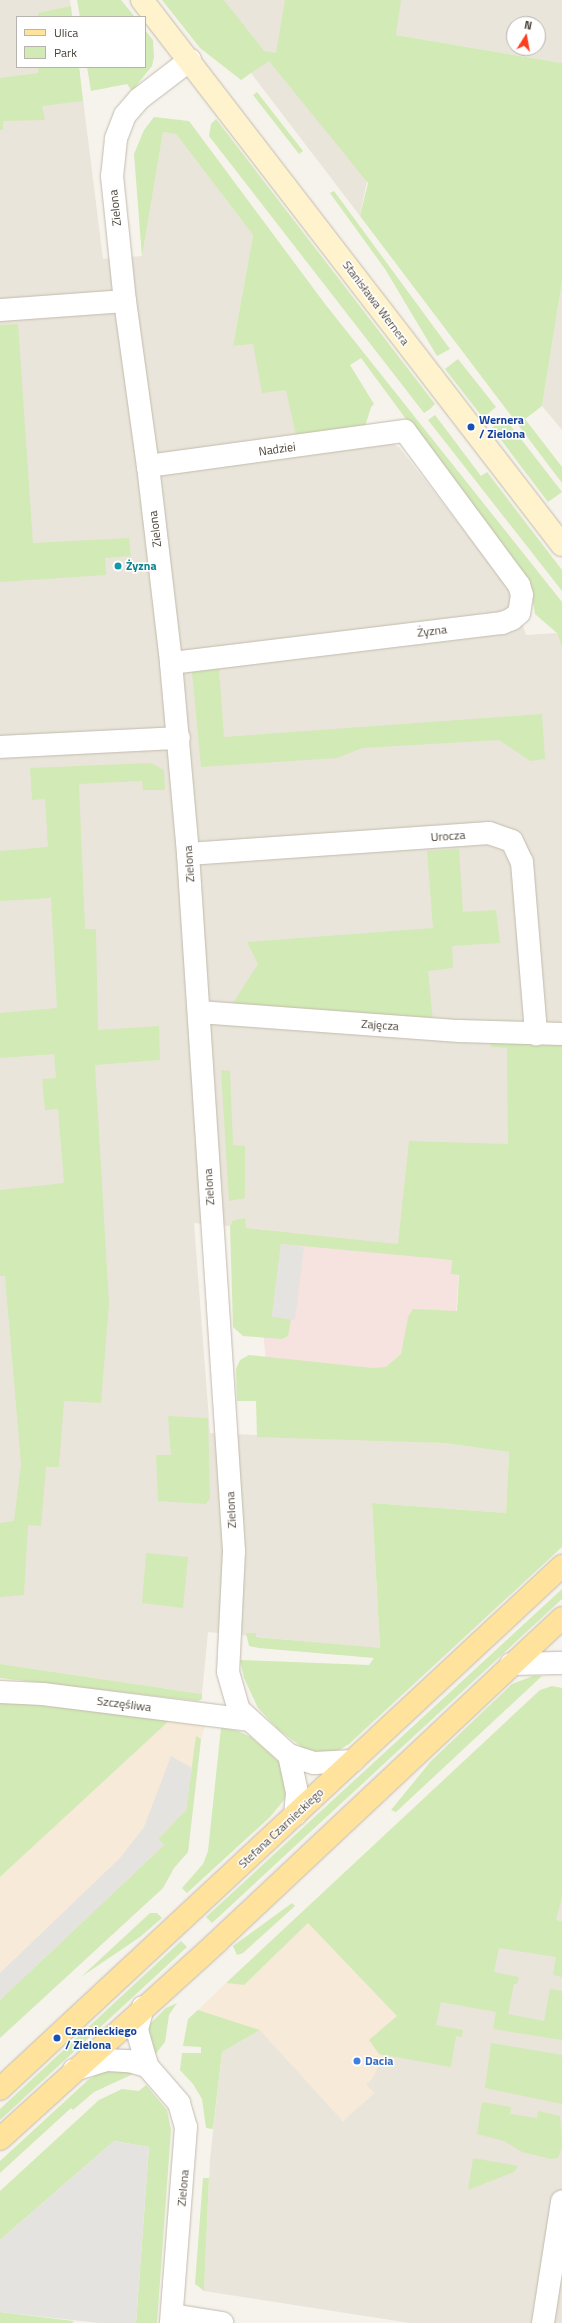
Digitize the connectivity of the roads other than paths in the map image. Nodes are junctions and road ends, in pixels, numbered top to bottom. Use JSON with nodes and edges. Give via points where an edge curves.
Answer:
{"nodes":[{"id":1,"x":142,"y":0,"type":"edge"},
{"id":2,"x":190,"y":60,"type":"junction"},
{"id":3,"x":125,"y":301,"type":"junction"},
{"id":4,"x":0,"y":310,"type":"edge"},
{"id":5,"x":148,"y":466,"type":"junction"},
{"id":6,"x":562,"y":545,"type":"edge"},
{"id":7,"x":502,"y":623,"type":"joint"},
{"id":8,"x":171,"y":663,"type":"junction"},
{"id":9,"x":179,"y":738,"type":"junction"},
{"id":10,"x":0,"y":747,"type":"edge"},
{"id":11,"x":188,"y":854,"type":"junction"},
{"id":12,"x":199,"y":1012,"type":"junction"},
{"id":13,"x":536,"y":1034,"type":"junction"},
{"id":14,"x":562,"y":1034,"type":"edge"},
{"id":15,"x":562,"y":1566,"type":"edge"},
{"id":16,"x":562,"y":1618,"type":"edge"},
{"id":17,"x":562,"y":1663,"type":"edge"},
{"id":18,"x":511,"y":1664,"type":"junction"},
{"id":19,"x":0,"y":1692,"type":"edge"},
{"id":20,"x":248,"y":1720,"type":"junction"},
{"id":21,"x":289,"y":1755,"type":"junction"},
{"id":22,"x":353,"y":1761,"type":"junction"},
{"id":23,"x":295,"y":1815,"type":"junction"},
{"id":24,"x":143,"y":2007,"type":"junction"},
{"id":25,"x":147,"y":2066,"type":"junction"},
{"id":26,"x":74,"y":2070,"type":"junction"},
{"id":27,"x":0,"y":2089,"type":"edge"},
{"id":28,"x":0,"y":2139,"type":"edge"},
{"id":29,"x":562,"y":2201,"type":"edge"},
{"id":30,"x":171,"y":2319,"type":"edge"},
{"id":31,"x":222,"y":2323,"type":"edge"},
{"id":32,"x":543,"y":2323,"type":"edge"}],
"edges":[{"from":1,"to":2,"type":"street"},
{"from":2,"to":3,"type":"street","name":"Zielona","via":[[139,99],[125,115],[116,139],[112,176]]},
{"from":2,"to":6,"type":"street","name":"Stanisława Wernera"},
{"from":3,"to":4,"type":"street"},
{"from":3,"to":5,"type":"street","name":"Zielona"},
{"from":5,"to":7,"type":"street","name":"Nadziei","via":[[406,431],[519,585],[522,595],[519,612],[512,619]]},
{"from":5,"to":8,"type":"street","name":"Zielona"},
{"from":7,"to":8,"type":"street","name":"Żyzna"},
{"from":8,"to":9,"type":"street","name":"Zielona"},
{"from":9,"to":10,"type":"street"},
{"from":9,"to":11,"type":"street","name":"Zielona"},
{"from":11,"to":12,"type":"street","name":"Zielona"},
{"from":11,"to":13,"type":"street","name":"Urocza","via":[[489,834],[512,841],[522,862]]},
{"from":12,"to":13,"type":"street","name":"Zajęcza","via":[[459,1031]]},
{"from":12,"to":20,"type":"street","name":"Zielona","via":[[234,1551],[228,1672],[239,1710]]},
{"from":13,"to":14,"type":"street","name":"Zajęcza"},
{"from":15,"to":22,"type":"main road","name":"Stefana Czarnieckiego"},
{"from":16,"to":18,"type":"main road"},
{"from":17,"to":18,"type":"street"},
{"from":18,"to":24,"type":"main road","via":[[218,1941]]},
{"from":19,"to":20,"type":"street","name":"Szczęśliwa","via":[[43,1694]]},
{"from":20,"to":21,"type":"street","name":"Zielona"},
{"from":21,"to":22,"type":"street","name":"Zielona","via":[[314,1764]]},
{"from":21,"to":23,"type":"street","via":[[297,1793]]},
{"from":22,"to":23,"type":"main road","name":"Stefana Czarnieckiego"},
{"from":23,"to":27,"type":"main road","name":"Stefana Czarnieckiego"},
{"from":24,"to":25,"type":"street","name":"Zielona","via":[[138,2030]]},
{"from":24,"to":26,"type":"main road"},
{"from":25,"to":26,"type":"street","via":[[130,2061],[107,2060]]},
{"from":25,"to":30,"type":"street","name":"Zielona","via":[[179,2103],[186,2127]]},
{"from":26,"to":28,"type":"main road"},
{"from":29,"to":32,"type":"street"},
{"from":30,"to":31,"type":"street"}]}
